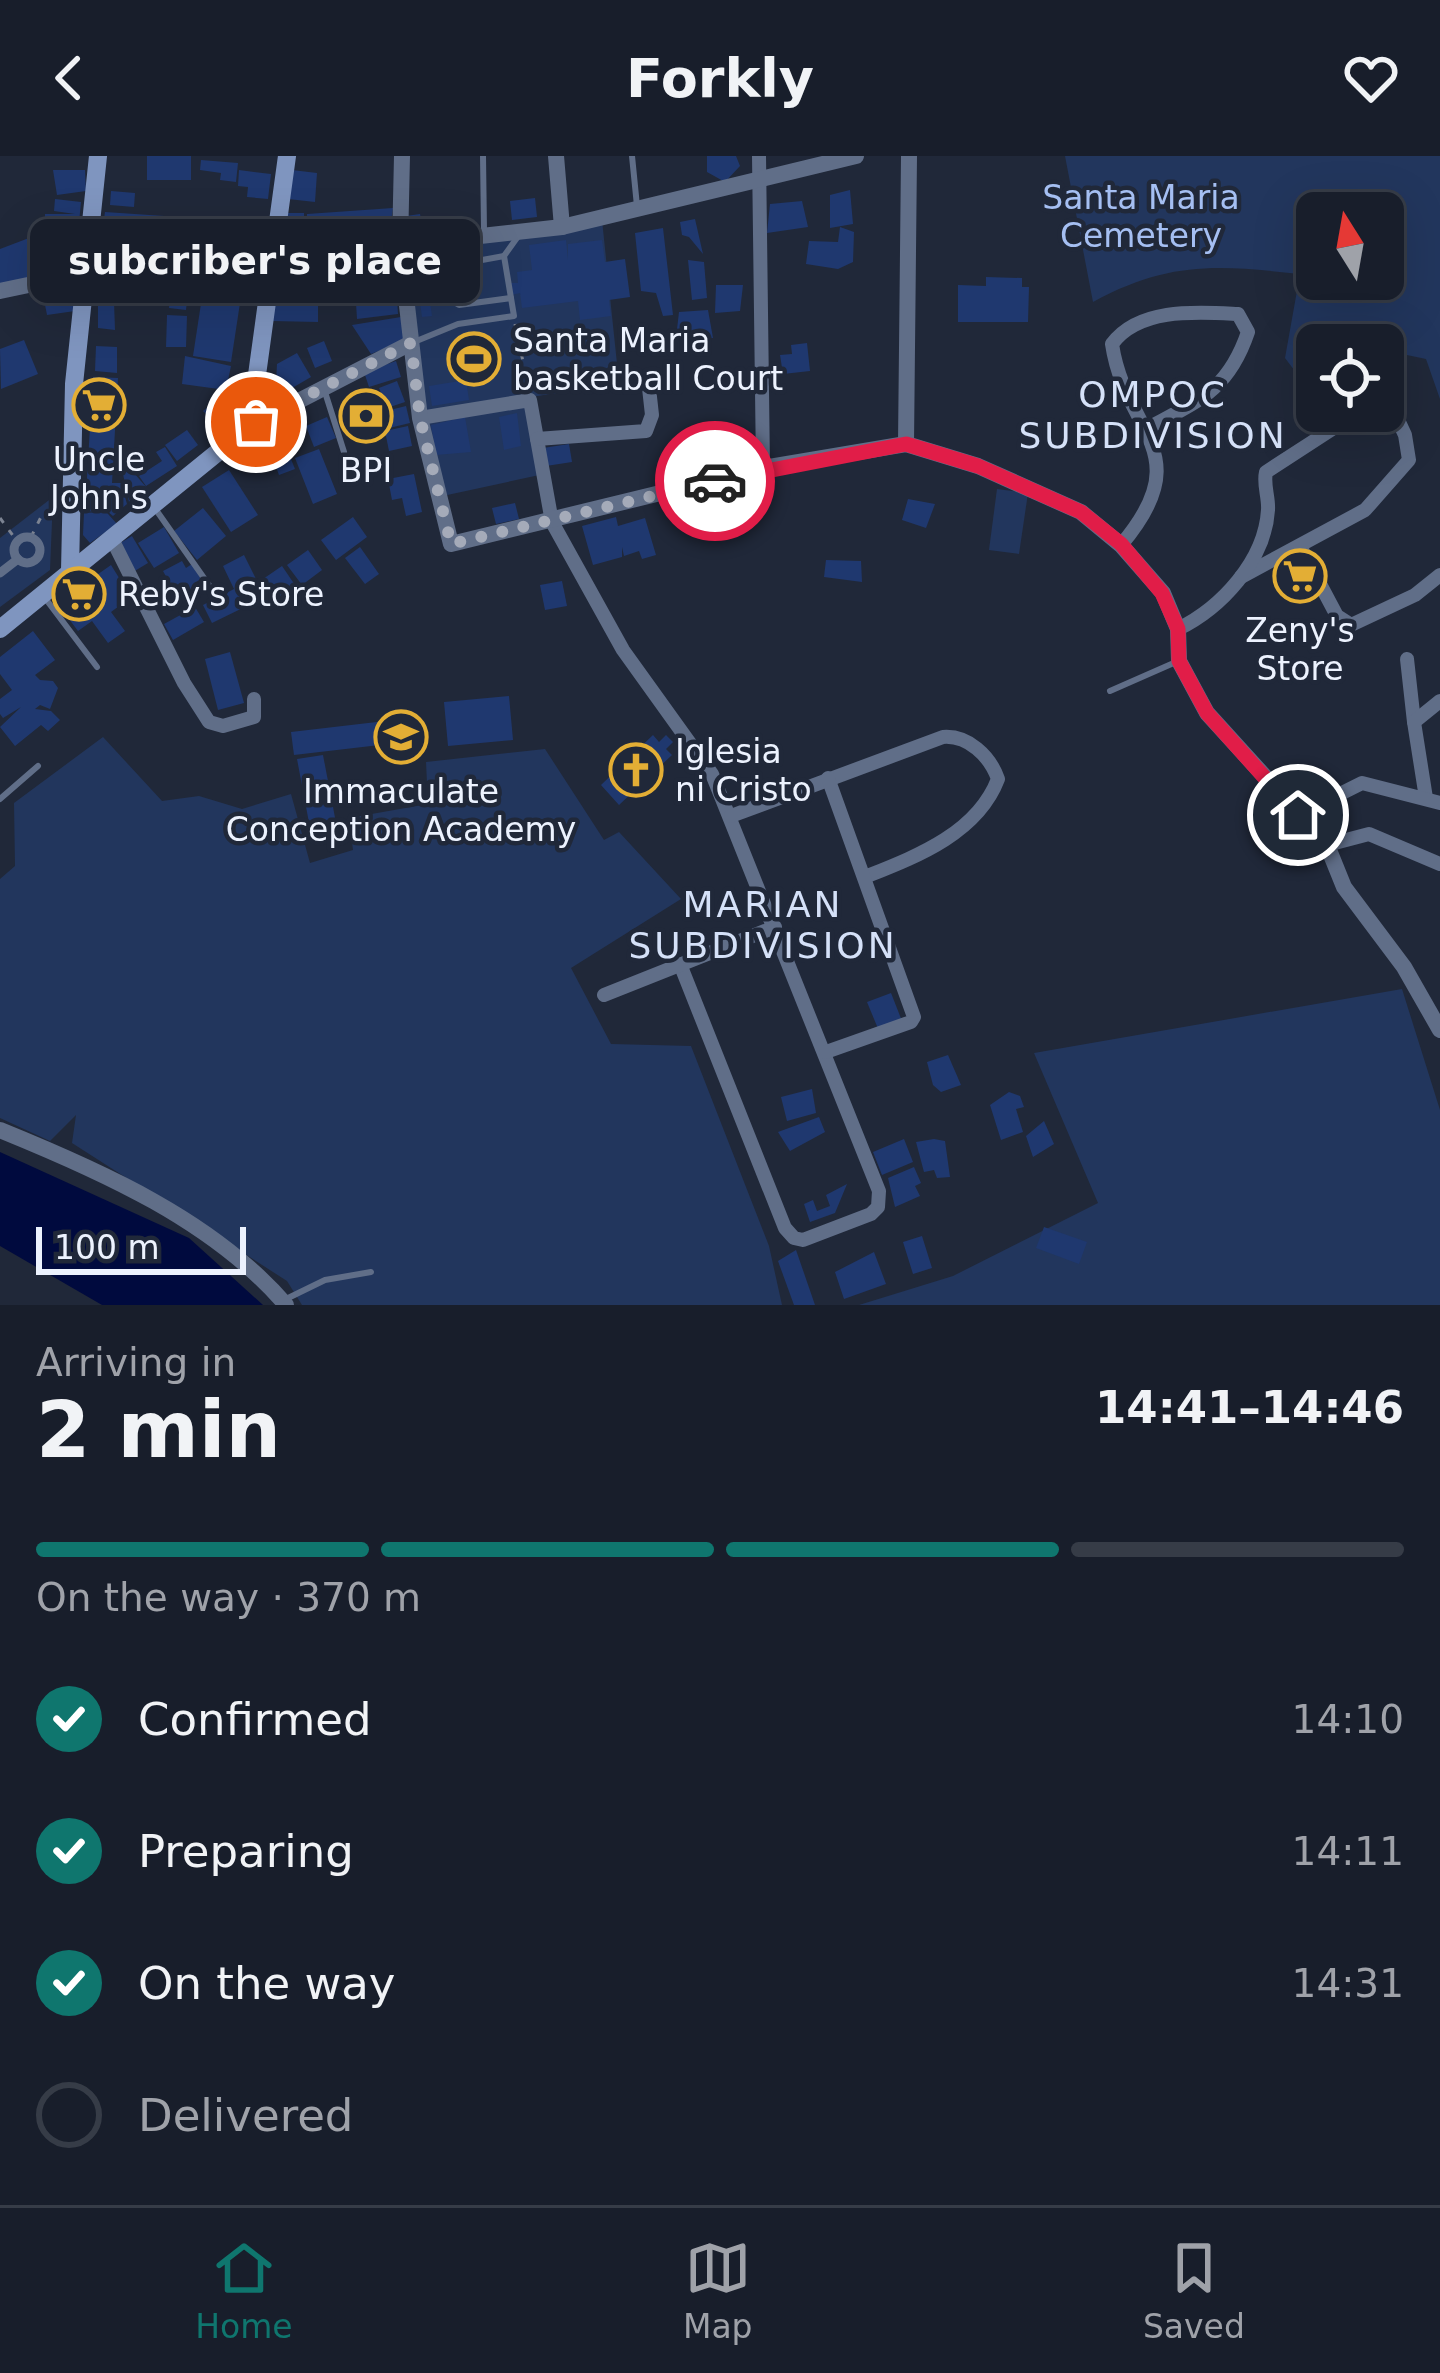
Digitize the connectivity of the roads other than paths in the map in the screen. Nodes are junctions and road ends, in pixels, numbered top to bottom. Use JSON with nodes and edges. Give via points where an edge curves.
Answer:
{"nodes":[{"id":1,"x":98,"y":156,"type":"edge"},
{"id":2,"x":286,"y":156,"type":"edge"},
{"id":3,"x":402,"y":156,"type":"edge"},
{"id":4,"x":483,"y":156,"type":"edge"},
{"id":5,"x":556,"y":156,"type":"edge"},
{"id":6,"x":632,"y":156,"type":"edge"},
{"id":7,"x":759,"y":156,"type":"edge"},
{"id":8,"x":856,"y":156,"type":"edge"},
{"id":9,"x":909,"y":156,"type":"edge"},
{"id":10,"x":759,"y":182,"type":"junction"},
{"id":11,"x":638,"y":210,"type":"junction"},
{"id":12,"x":562,"y":227,"type":"junction"},
{"id":13,"x":523,"y":230,"type":"junction"},
{"id":14,"x":484,"y":234,"type":"junction"},
{"id":15,"x":400,"y":245,"type":"junction"},
{"id":16,"x":274,"y":248,"type":"junction"},
{"id":17,"x":504,"y":256,"type":"junction"},
{"id":18,"x":86,"y":272,"type":"junction"},
{"id":19,"x":192,"y":288,"type":"dead end"},
{"id":20,"x":0,"y":291,"type":"edge"},
{"id":21,"x":511,"y":298,"type":"junction"},
{"id":22,"x":268,"y":301,"type":"junction"},
{"id":23,"x":411,"y":343,"type":"junction"},
{"id":24,"x":323,"y":386,"type":"junction"},
{"id":25,"x":649,"y":388,"type":"dead end"},
{"id":26,"x":420,"y":418,"type":"junction"},
{"id":27,"x":250,"y":425,"type":"junction"},
{"id":28,"x":1146,"y":429,"type":"junction"},
{"id":29,"x":1331,"y":432,"type":"edge"},
{"id":30,"x":1403,"y":432,"type":"edge"},
{"id":31,"x":537,"y":439,"type":"junction"},
{"id":32,"x":906,"y":444,"type":"junction"},
{"id":33,"x":344,"y":452,"type":"dead end"},
{"id":34,"x":763,"y":468,"type":"junction"},
{"id":35,"x":151,"y":505,"type":"junction"},
{"id":36,"x":552,"y":522,"type":"junction"},
{"id":37,"x":111,"y":537,"type":"junction"},
{"id":38,"x":1121,"y":544,"type":"junction"},
{"id":39,"x":1301,"y":548,"type":"junction"},
{"id":40,"x":18,"y":559,"type":"junction"},
{"id":41,"x":70,"y":571,"type":"junction"},
{"id":42,"x":0,"y":573,"type":"edge"},
{"id":43,"x":1440,"y":574,"type":"edge"},
{"id":44,"x":1240,"y":577,"type":"junction"},
{"id":45,"x":212,"y":588,"type":"dead end"},
{"id":46,"x":43,"y":595,"type":"junction"},
{"id":47,"x":0,"y":629,"type":"edge"},
{"id":48,"x":1178,"y":629,"type":"junction"},
{"id":49,"x":1407,"y":658,"type":"dead end"},
{"id":50,"x":1179,"y":661,"type":"junction"},
{"id":51,"x":98,"y":667,"type":"dead end"},
{"id":52,"x":1110,"y":692,"type":"dead end"},
{"id":53,"x":254,"y":699,"type":"dead end"},
{"id":54,"x":1440,"y":701,"type":"edge"},
{"id":55,"x":1414,"y":722,"type":"junction"},
{"id":56,"x":38,"y":766,"type":"dead end"},
{"id":57,"x":828,"y":778,"type":"junction"},
{"id":58,"x":0,"y":799,"type":"edge"},
{"id":59,"x":1433,"y":800,"type":"edge"},
{"id":60,"x":1298,"y":815,"type":"junction"},
{"id":61,"x":731,"y":816,"type":"junction"},
{"id":62,"x":1327,"y":845,"type":"junction"},
{"id":63,"x":1440,"y":864,"type":"edge"},
{"id":64,"x":866,"y":878,"type":"junction"},
{"id":65,"x":776,"y":927,"type":"junction"},
{"id":66,"x":680,"y":964,"type":"junction"},
{"id":67,"x":604,"y":995,"type":"dead end"},
{"id":68,"x":1432,"y":1000,"type":"edge"},
{"id":69,"x":1440,"y":1030,"type":"edge"},
{"id":70,"x":826,"y":1052,"type":"junction"},
{"id":71,"x":0,"y":1130,"type":"edge"},
{"id":72,"x":371,"y":1272,"type":"dead end"},
{"id":73,"x":285,"y":1303,"type":"edge"}],
"edges":[{"from":1,"to":18,"type":"main road"},
{"from":2,"to":16,"type":"main road"},
{"from":3,"to":15,"type":"street"},
{"from":4,"to":14,"type":"lane"},
{"from":5,"to":12,"type":"street"},
{"from":6,"to":11,"type":"lane"},
{"from":7,"to":10,"type":"street"},
{"from":8,"to":10,"type":"street"},
{"from":9,"to":32,"type":"street"},
{"from":10,"to":11,"type":"street"},
{"from":10,"to":34,"type":"street"},
{"from":11,"to":12,"type":"street"},
{"from":12,"to":13,"type":"street"},
{"from":13,"to":14,"type":"street"},
{"from":13,"to":17,"type":"lane"},
{"from":14,"to":15,"type":"street"},
{"from":15,"to":16,"type":"street"},
{"from":15,"to":23,"type":"street"},
{"from":16,"to":18,"type":"street","via":[[195,250]]},
{"from":16,"to":22,"type":"main road"},
{"from":17,"to":21,"type":"lane"},
{"from":17,"to":21,"type":"lane","via":[[456,263],[444,273],[446,286],[459,305]]},
{"from":18,"to":20,"type":"street"},
{"from":18,"to":41,"type":"main road"},
{"from":19,"to":22,"type":"lane"},
{"from":21,"to":23,"type":"lane","via":[[514,316],[458,324]]},
{"from":22,"to":27,"type":"main road"},
{"from":23,"to":24,"type":"street"},
{"from":23,"to":26,"type":"street"},
{"from":24,"to":27,"type":"street"},
{"from":24,"to":33,"type":"lane"},
{"from":25,"to":31,"type":"street","via":[[646,431]]},
{"from":26,"to":31,"type":"street","via":[[530,400]]},
{"from":26,"to":36,"type":"street","via":[[447,537],[457,546]]},
{"from":27,"to":35,"type":"main road"},
{"from":28,"to":28,"type":"street","via":[[1113,352],[1115,338],[1177,312],[1238,314],[1248,332],[1228,376]]},
{"from":28,"to":38,"type":"street","via":[[1156,484],[1150,511]]},
{"from":29,"to":44,"type":"street","via":[[1258,473],[1268,509]]},
{"from":30,"to":39,"type":"street","via":[[1409,460],[1366,510]]},
{"from":31,"to":36,"type":"street"},
{"from":32,"to":34,"type":"street"},
{"from":32,"to":38,"type":"street","via":[[1081,512]]},
{"from":34,"to":36,"type":"street"},
{"from":35,"to":37,"type":"main road"},
{"from":35,"to":45,"type":"lane"},
{"from":36,"to":61,"type":"street"},
{"from":37,"to":41,"type":"main road"},
{"from":37,"to":53,"type":"street","via":[[209,722],[254,717]]},
{"from":38,"to":48,"type":"street","via":[[1162,593]]},
{"from":39,"to":43,"type":"street","via":[[1337,616],[1351,625]]},
{"from":39,"to":44,"type":"street"},
{"from":40,"to":40,"type":"street","via":[[32,562],[39,544],[17,541]]},
{"from":40,"to":42,"type":"street"},
{"from":41,"to":46,"type":"main road"},
{"from":44,"to":48,"type":"street","via":[[1210,611]]},
{"from":46,"to":47,"type":"main road"},
{"from":46,"to":51,"type":"lane"},
{"from":48,"to":50,"type":"street"},
{"from":49,"to":55,"type":"street"},
{"from":50,"to":52,"type":"lane"},
{"from":50,"to":60,"type":"street","via":[[1207,713]]},
{"from":54,"to":55,"type":"street"},
{"from":55,"to":59,"type":"street"},
{"from":56,"to":58,"type":"lane"},
{"from":57,"to":61,"type":"street"},
{"from":57,"to":64,"type":"street"},
{"from":57,"to":64,"type":"street","via":[[943,737],[965,740],[998,779],[961,828]]},
{"from":59,"to":60,"type":"street","via":[[1362,783]]},
{"from":60,"to":62,"type":"street"},
{"from":61,"to":65,"type":"street"},
{"from":62,"to":63,"type":"street","via":[[1370,834]]},
{"from":62,"to":68,"type":"street","via":[[1344,887]]},
{"from":64,"to":70,"type":"street","via":[[914,1017]]},
{"from":65,"to":66,"type":"street"},
{"from":65,"to":70,"type":"street"},
{"from":66,"to":67,"type":"street"},
{"from":66,"to":70,"type":"street","via":[[785,1228],[803,1240],[871,1214],[880,1200]]},
{"from":68,"to":69,"type":"street"},
{"from":71,"to":73,"type":"street","via":[[154,1204],[232,1252]]},
{"from":72,"to":73,"type":"lane","via":[[325,1280]]}]}
